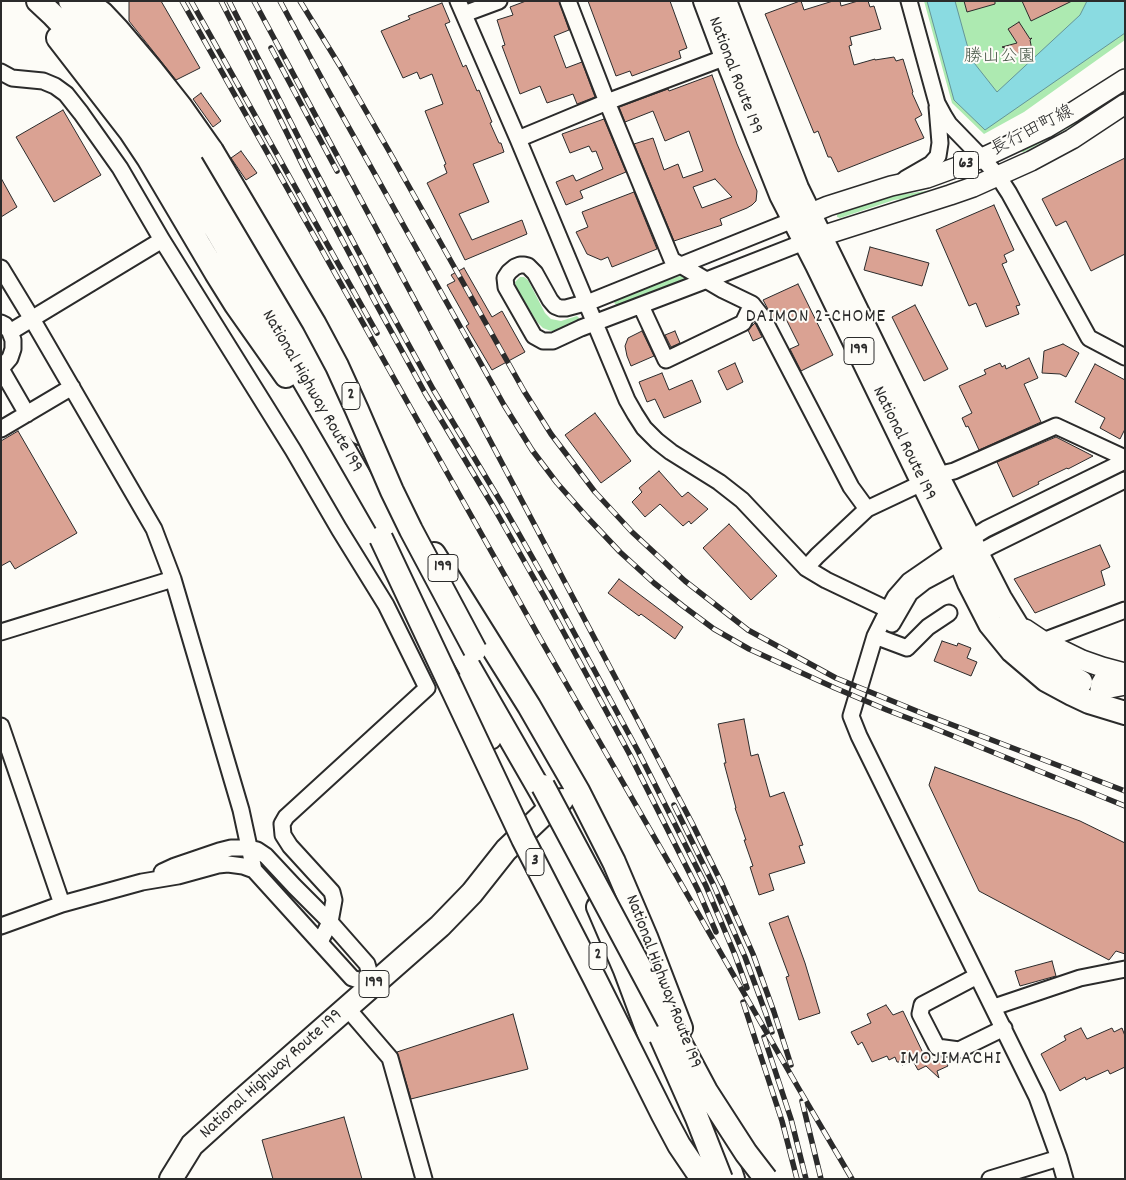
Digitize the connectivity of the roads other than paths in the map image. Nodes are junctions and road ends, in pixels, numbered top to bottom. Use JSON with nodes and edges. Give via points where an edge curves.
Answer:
{"nodes":[{"id":1,"x":30,"y":1,"type":"edge"},
{"id":2,"x":38,"y":1,"type":"edge"},
{"id":3,"x":70,"y":1,"type":"edge"},
{"id":4,"x":86,"y":1,"type":"edge"},
{"id":5,"x":499,"y":1,"type":"edge"},
{"id":6,"x":568,"y":1,"type":"edge"},
{"id":7,"x":705,"y":1,"type":"edge"},
{"id":8,"x":725,"y":1,"type":"edge"},
{"id":9,"x":909,"y":1,"type":"edge"},
{"id":10,"x":461,"y":8,"type":"edge"},
{"id":11,"x":726,"y":57,"type":"junction"},
{"id":12,"x":1,"y":72,"type":"edge"},
{"id":13,"x":1125,"y":79,"type":"edge"},
{"id":14,"x":607,"y":102,"type":"junction"},
{"id":15,"x":937,"y":103,"type":"junction"},
{"id":16,"x":1125,"y":104,"type":"edge"},
{"id":17,"x":518,"y":139,"type":"junction"},
{"id":18,"x":982,"y":158,"type":"junction"},
{"id":19,"x":998,"y":176,"type":"junction"},
{"id":20,"x":891,"y":186,"type":"junction"},
{"id":21,"x":801,"y":217,"type":"junction"},
{"id":22,"x":813,"y":239,"type":"junction"},
{"id":23,"x":162,"y":240,"type":"junction"},
{"id":24,"x":682,"y":265,"type":"junction"},
{"id":25,"x":1,"y":268,"type":"edge"},
{"id":26,"x":707,"y":280,"type":"junction"},
{"id":27,"x":587,"y":302,"type":"junction"},
{"id":28,"x":752,"y":304,"type":"junction"},
{"id":29,"x":641,"y":306,"type":"junction"},
{"id":30,"x":32,"y":319,"type":"junction"},
{"id":31,"x":595,"y":323,"type":"junction"},
{"id":32,"x":6,"y":327,"type":"edge"},
{"id":33,"x":1125,"y":357,"type":"edge"},
{"id":34,"x":1,"y":368,"type":"edge"},
{"id":35,"x":72,"y":387,"type":"junction"},
{"id":36,"x":27,"y":414,"type":"junction"},
{"id":37,"x":1,"y":429,"type":"edge"},
{"id":38,"x":1125,"y":459,"type":"edge"},
{"id":39,"x":930,"y":479,"type":"junction"},
{"id":40,"x":1125,"y":480,"type":"edge"},
{"id":41,"x":867,"y":509,"type":"junction"},
{"id":42,"x":381,"y":538,"type":"junction"},
{"id":43,"x":965,"y":551,"type":"junction"},
{"id":44,"x":806,"y":568,"type":"junction"},
{"id":45,"x":173,"y":579,"type":"junction"},
{"id":46,"x":1125,"y":610,"type":"edge"},
{"id":47,"x":892,"y":612,"type":"junction"},
{"id":48,"x":949,"y":613,"type":"dead end"},
{"id":49,"x":1010,"y":614,"type":"junction"},
{"id":50,"x":1,"y":632,"type":"edge"},
{"id":51,"x":880,"y":638,"type":"junction"},
{"id":52,"x":1043,"y":641,"type":"junction"},
{"id":53,"x":1124,"y":677,"type":"edge"},
{"id":54,"x":1057,"y":686,"type":"junction"},
{"id":55,"x":1100,"y":690,"type":"junction"},
{"id":56,"x":1122,"y":707,"type":"edge"},
{"id":57,"x":1,"y":726,"type":"edge"},
{"id":58,"x":543,"y":786,"type":"junction"},
{"id":59,"x":578,"y":791,"type":"junction"},
{"id":60,"x":550,"y":808,"type":"junction"},
{"id":61,"x":249,"y":848,"type":"junction"},
{"id":62,"x":254,"y":870,"type":"junction"},
{"id":63,"x":142,"y":882,"type":"junction"},
{"id":64,"x":62,"y":904,"type":"junction"},
{"id":65,"x":330,"y":922,"type":"junction"},
{"id":66,"x":1,"y":926,"type":"edge"},
{"id":67,"x":322,"y":945,"type":"junction"},
{"id":68,"x":1125,"y":968,"type":"edge"},
{"id":69,"x":977,"y":976,"type":"junction"},
{"id":70,"x":373,"y":986,"type":"junction"},
{"id":71,"x":994,"y":1007,"type":"junction"},
{"id":72,"x":347,"y":1008,"type":"junction"},
{"id":73,"x":1004,"y":1028,"type":"junction"},
{"id":74,"x":1059,"y":1158,"type":"junction"},
{"id":75,"x":171,"y":1179,"type":"edge"},
{"id":76,"x":424,"y":1179,"type":"edge"},
{"id":77,"x":695,"y":1179,"type":"edge"},
{"id":78,"x":702,"y":1179,"type":"edge"},
{"id":79,"x":721,"y":1179,"type":"edge"},
{"id":80,"x":734,"y":1179,"type":"edge"},
{"id":81,"x":766,"y":1179,"type":"edge"},
{"id":82,"x":990,"y":1179,"type":"edge"},
{"id":83,"x":1065,"y":1179,"type":"edge"}],
"edges":[{"from":1,"to":42,"type":"highway","number":"2","via":[[148,158],[226,289],[312,414]]},
{"from":2,"to":60,"type":"highway","name":"National Highway Route 199","number":"199","via":[[118,86],[182,175]]},
{"from":3,"to":59,"type":"highway","name":"National Highway Route 199","number":"199","via":[[147,88],[204,171],[321,371]]},
{"from":4,"to":58,"type":"highway","number":"2","bridge":true,"via":[[118,30],[181,107],[212,151],[314,323],[407,522]]},
{"from":5,"to":10,"type":"street"},
{"from":6,"to":14,"type":"street"},
{"from":7,"to":11,"type":"highway","name":"National Route 199","number":"199"},
{"from":8,"to":21,"type":"highway","name":"National Route 199","number":"199","via":[[797,188]]},
{"from":9,"to":15,"type":"street"},
{"from":10,"to":17,"type":"street"},
{"from":11,"to":14,"type":"street"},
{"from":11,"to":21,"type":"highway","name":"National Route 199","number":"199","via":[[781,195]]},
{"from":12,"to":23,"type":"street","via":[[12,78],[43,81],[66,94],[120,168]]},
{"from":13,"to":18,"type":"main road","name":"長行田町線","number":"63","via":[[1046,128]]},
{"from":14,"to":17,"type":"street"},
{"from":14,"to":24,"type":"street","via":[[672,260]]},
{"from":15,"to":18,"type":"street","via":[[949,124]]},
{"from":15,"to":20,"type":"street","via":[[938,156],[931,164]]},
{"from":16,"to":19,"type":"main road","name":"長行田町線","number":"63","via":[[1072,139]]},
{"from":17,"to":27,"type":"street"},
{"from":18,"to":19,"type":"street"},
{"from":18,"to":20,"type":"main road","name":"長行田町線","number":"63","via":[[927,178]]},
{"from":19,"to":22,"type":"main road","name":"長行田町線","number":"63","via":[[950,195]]},
{"from":19,"to":33,"type":"street","via":[[1089,338]]},
{"from":20,"to":21,"type":"main road","name":"長行田町線","number":"63"},
{"from":21,"to":22,"type":"highway","name":"National Route 199","number":"199"},
{"from":21,"to":24,"type":"street"},
{"from":22,"to":26,"type":"street"},
{"from":22,"to":39,"type":"highway","name":"National Route 199","number":"199","via":[[817,265]]},
{"from":23,"to":30,"type":"street"},
{"from":23,"to":65,"type":"street","via":[[386,605],[427,688],[286,816],[282,824],[283,835],[290,846],[332,892],[334,900]]},
{"from":24,"to":26,"type":"street"},
{"from":24,"to":27,"type":"street"},
{"from":25,"to":30,"type":"street"},
{"from":26,"to":28,"type":"street"},
{"from":26,"to":29,"type":"street"},
{"from":27,"to":31,"type":"street"},
{"from":27,"to":31,"type":"street","via":[[563,308],[555,306],[528,266],[512,269],[505,278],[508,293],[538,340],[553,341]]},
{"from":28,"to":29,"type":"street","via":[[743,322],[666,360]]},
{"from":28,"to":41,"type":"street","via":[[763,318],[851,487]]},
{"from":29,"to":31,"type":"street"},
{"from":30,"to":32,"type":"street"},
{"from":30,"to":35,"type":"street"},
{"from":31,"to":44,"type":"street","via":[[627,400],[644,428],[671,452],[720,482],[742,500]]},
{"from":32,"to":34,"type":"street","via":[[13,340],[13,349]]},
{"from":34,"to":36,"type":"street"},
{"from":35,"to":36,"type":"street"},
{"from":35,"to":45,"type":"street","via":[[154,529]]},
{"from":36,"to":37,"type":"street"},
{"from":38,"to":39,"type":"street","via":[[1056,426]]},
{"from":38,"to":43,"type":"street","via":[[986,530]]},
{"from":39,"to":41,"type":"street"},
{"from":39,"to":43,"type":"highway","name":"National Route 199","number":"199"},
{"from":40,"to":43,"type":"street"},
{"from":41,"to":44,"type":"street"},
{"from":42,"to":77,"type":"highway","number":"2","bridge":true,"via":[[486,730],[613,987],[652,1071]]},
{"from":42,"to":78,"type":"highway","number":"3","bridge":true,"via":[[523,840],[663,1115]]},
{"from":43,"to":47,"type":"street","via":[[916,588]]},
{"from":43,"to":49,"type":"highway","name":"National Route 199","number":"199"},
{"from":43,"to":54,"type":"highway","name":"National Route 199","number":"199","via":[[990,624],[1012,652]]},
{"from":44,"to":47,"type":"street"},
{"from":45,"to":50,"type":"street"},
{"from":45,"to":61,"type":"street","via":[[241,810]]},
{"from":46,"to":52,"type":"street"},
{"from":47,"to":51,"type":"street"},
{"from":48,"to":51,"type":"street","via":[[928,626],[907,648]]},
{"from":49,"to":52,"type":"main road"},
{"from":49,"to":55,"type":"highway","name":"National Route 199","number":"199","via":[[1052,665]]},
{"from":51,"to":69,"type":"street","via":[[859,686],[851,716]]},
{"from":52,"to":53,"type":"main road"},
{"from":53,"to":55,"type":"main road","via":[[1111,673],[1104,679]]},
{"from":54,"to":55,"type":"highway","via":[[1083,691]]},
{"from":54,"to":56,"type":"highway","name":"National Route 199","number":"199","via":[[1089,702]]},
{"from":55,"to":56,"type":"highway","name":"National Route 199","number":"199"},
{"from":57,"to":64,"type":"street"},
{"from":58,"to":79,"type":"highway","number":"2","bridge":true,"via":[[671,1058]]},
{"from":58,"to":81,"type":"highway","bridge":true,"via":[[706,1091]]},
{"from":59,"to":60,"type":"highway","name":"National Highway Route 199","number":"199"},
{"from":59,"to":80,"type":"highway","name":"National Highway Route 199","number":"199","via":[[614,862],[646,937]]},
{"from":60,"to":70,"type":"highway","name":"National Highway Route 199","number":"199","via":[[506,850],[472,894]]},
{"from":60,"to":77,"type":"highway","name":"National Highway Route 199","number":"199","via":[[625,970],[659,1061]]},
{"from":61,"to":62,"type":"street"},
{"from":61,"to":63,"type":"street","via":[[218,851]]},
{"from":61,"to":65,"type":"street","via":[[266,856]]},
{"from":62,"to":63,"type":"street","via":[[218,864]]},
{"from":62,"to":67,"type":"street"},
{"from":63,"to":64,"type":"street"},
{"from":64,"to":66,"type":"street"},
{"from":65,"to":67,"type":"street","via":[[322,936]]},
{"from":65,"to":70,"type":"street","via":[[368,964]]},
{"from":67,"to":70,"type":"street","via":[[352,978]]},
{"from":68,"to":71,"type":"street","via":[[1080,978]]},
{"from":69,"to":71,"type":"street"},
{"from":69,"to":73,"type":"street","via":[[922,1006],[920,1014],[937,1047],[959,1050]]},
{"from":70,"to":72,"type":"highway","name":"National Highway Route 199","number":"199"},
{"from":71,"to":73,"type":"street"},
{"from":72,"to":75,"type":"highway","name":"National Highway Route 199","number":"199","via":[[193,1145]]},
{"from":72,"to":76,"type":"street","via":[[390,1058]]},
{"from":73,"to":74,"type":"street","via":[[1037,1097]]},
{"from":74,"to":82,"type":"street"},
{"from":74,"to":83,"type":"street"}]}
